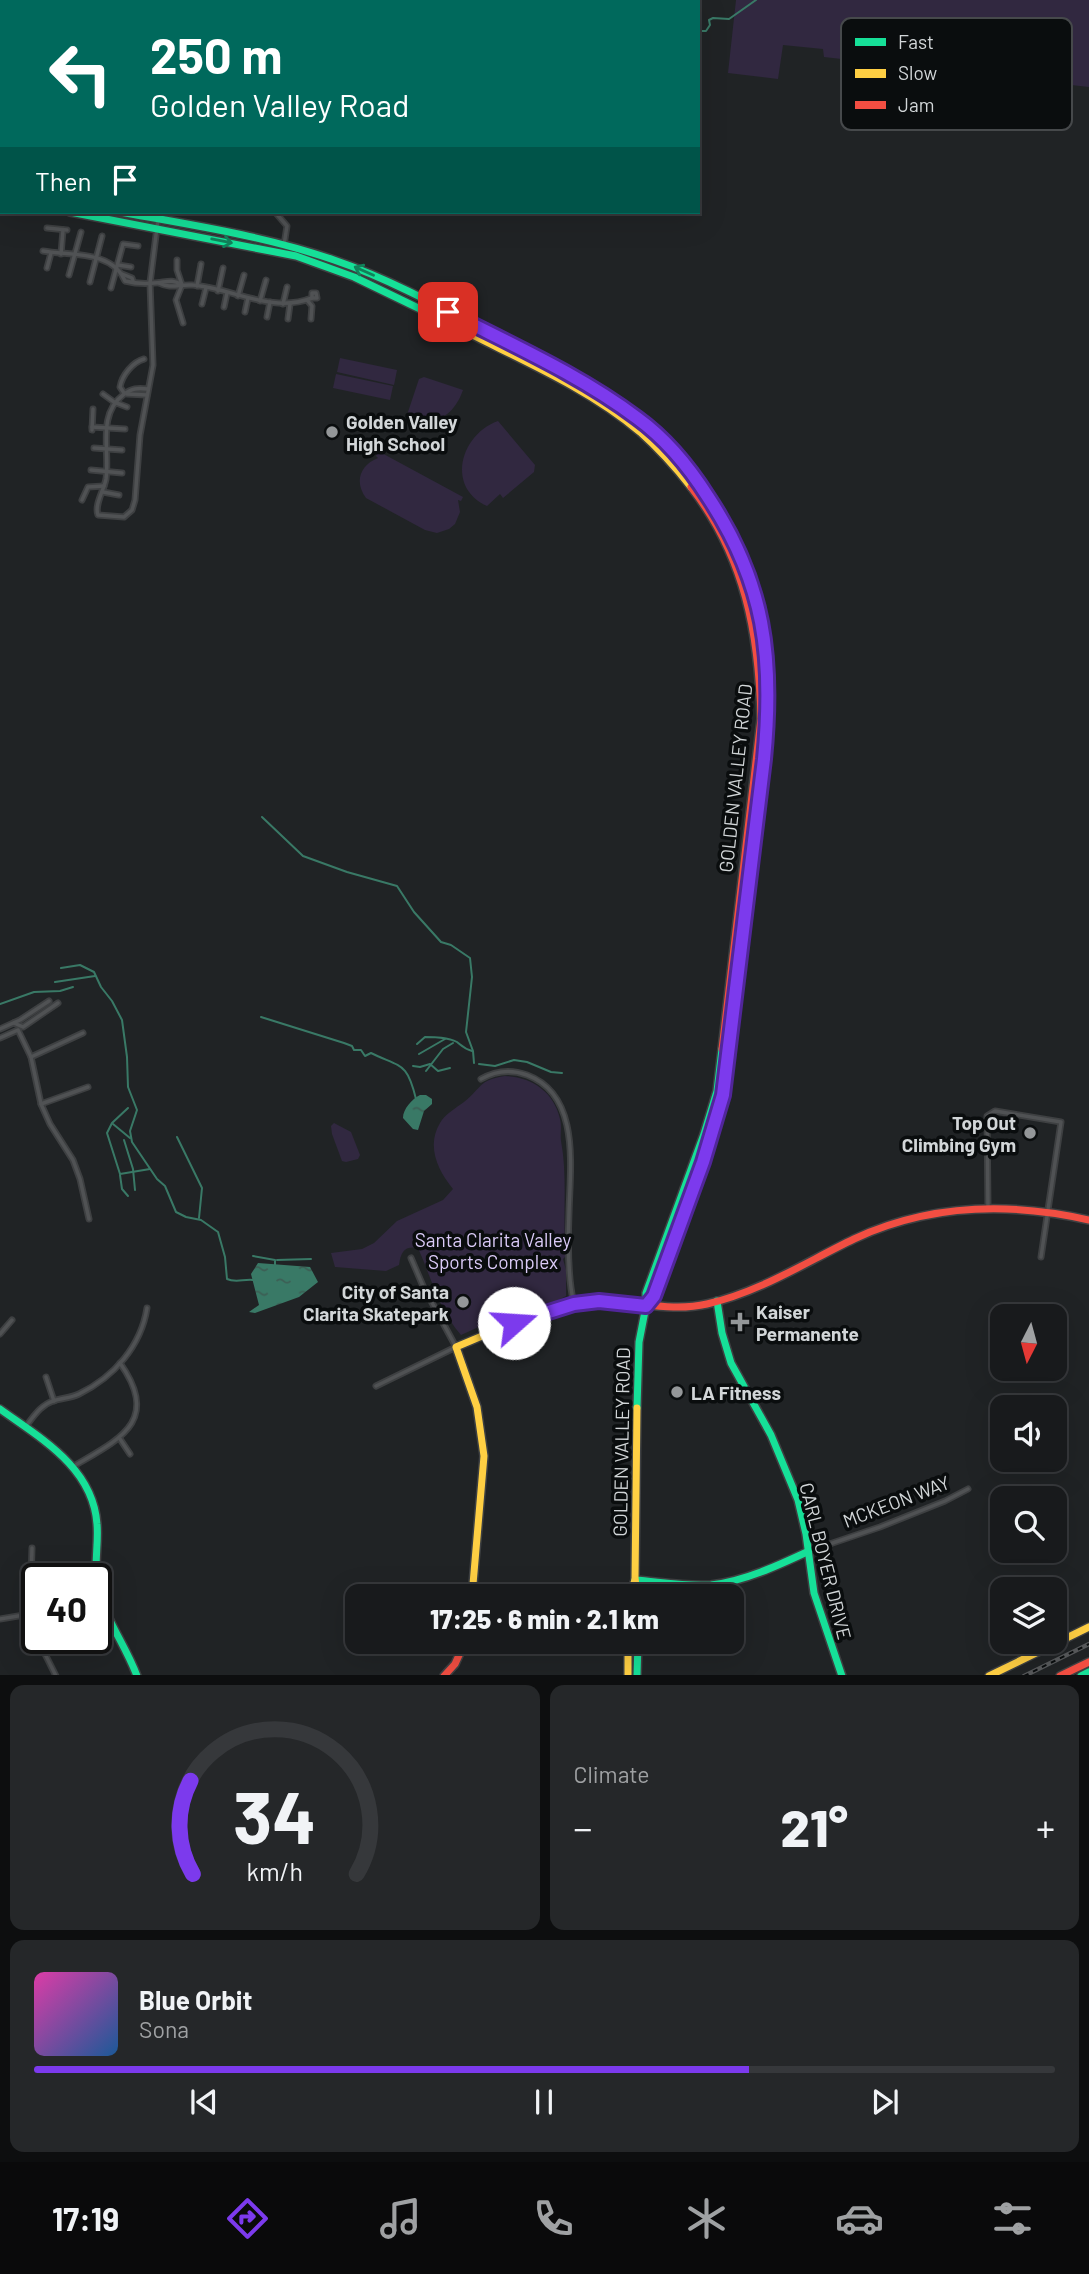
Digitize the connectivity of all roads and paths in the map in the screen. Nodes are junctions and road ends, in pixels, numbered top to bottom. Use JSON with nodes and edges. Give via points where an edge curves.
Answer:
{"nodes":[{"id":1,"x":80,"y":214,"type":"edge"},
{"id":2,"x":131,"y":214,"type":"edge"},
{"id":3,"x":277,"y":214,"type":"edge"},
{"id":4,"x":158,"y":219,"type":"junction"},
{"id":5,"x":47,"y":228,"type":"dead end"},
{"id":6,"x":155,"y":229,"type":"junction"},
{"id":7,"x":81,"y":232,"type":"dead end"},
{"id":8,"x":102,"y":236,"type":"dead end"},
{"id":9,"x":284,"y":245,"type":"junction"},
{"id":10,"x":138,"y":246,"type":"dead end"},
{"id":11,"x":43,"y":251,"type":"dead end"},
{"id":12,"x":51,"y":253,"type":"junction"},
{"id":13,"x":75,"y":253,"type":"junction"},
{"id":14,"x":61,"y":254,"type":"junction"},
{"id":15,"x":96,"y":259,"type":"junction"},
{"id":16,"x":177,"y":260,"type":"dead end"},
{"id":17,"x":201,"y":264,"type":"dead end"},
{"id":18,"x":118,"y":267,"type":"junction"},
{"id":19,"x":131,"y":267,"type":"dead end"},
{"id":20,"x":47,"y":268,"type":"dead end"},
{"id":21,"x":223,"y":268,"type":"dead end"},
{"id":22,"x":69,"y":275,"type":"dead end"},
{"id":23,"x":244,"y":275,"type":"dead end"},
{"id":24,"x":266,"y":280,"type":"dead end"},
{"id":25,"x":90,"y":282,"type":"dead end"},
{"id":26,"x":150,"y":283,"type":"junction"},
{"id":27,"x":182,"y":285,"type":"junction"},
{"id":28,"x":197,"y":286,"type":"junction"},
{"id":29,"x":286,"y":287,"type":"dead end"},
{"id":30,"x":111,"y":288,"type":"dead end"},
{"id":31,"x":206,"y":288,"type":"junction"},
{"id":32,"x":218,"y":291,"type":"junction"},
{"id":33,"x":227,"y":293,"type":"junction"},
{"id":34,"x":238,"y":296,"type":"junction"},
{"id":35,"x":248,"y":298,"type":"junction"},
{"id":36,"x":260,"y":301,"type":"junction"},
{"id":37,"x":270,"y":302,"type":"junction"},
{"id":38,"x":202,"y":304,"type":"dead end"},
{"id":39,"x":283,"y":304,"type":"junction"},
{"id":40,"x":290,"y":304,"type":"junction"},
{"id":41,"x":224,"y":307,"type":"dead end"},
{"id":42,"x":245,"y":312,"type":"dead end"},
{"id":43,"x":267,"y":317,"type":"dead end"},
{"id":44,"x":288,"y":319,"type":"dead end"},
{"id":45,"x":311,"y":319,"type":"dead end"},
{"id":46,"x":183,"y":323,"type":"dead end"},
{"id":47,"x":144,"y":359,"type":"dead end"},
{"id":48,"x":148,"y":389,"type":"junction"},
{"id":49,"x":103,"y":394,"type":"dead end"},
{"id":50,"x":125,"y":394,"type":"junction"},
{"id":51,"x":147,"y":395,"type":"junction"},
{"id":52,"x":114,"y":402,"type":"junction"},
{"id":53,"x":127,"y":407,"type":"dead end"},
{"id":54,"x":93,"y":409,"type":"dead end"},
{"id":55,"x":106,"y":428,"type":"junction"},
{"id":56,"x":125,"y":429,"type":"dead end"},
{"id":57,"x":94,"y":448,"type":"dead end"},
{"id":58,"x":107,"y":449,"type":"junction"},
{"id":59,"x":122,"y":450,"type":"dead end"},
{"id":60,"x":91,"y":470,"type":"dead end"},
{"id":61,"x":107,"y":471,"type":"junction"},
{"id":62,"x":122,"y":472,"type":"dead end"},
{"id":63,"x":104,"y":486,"type":"junction"},
{"id":64,"x":103,"y":492,"type":"junction"},
{"id":65,"x":119,"y":495,"type":"dead end"},
{"id":66,"x":82,"y":500,"type":"dead end"},
{"id":67,"x":49,"y":1001,"type":"dead end"},
{"id":68,"x":58,"y":1003,"type":"dead end"},
{"id":69,"x":15,"y":1023,"type":"junction"},
{"id":70,"x":0,"y":1030,"type":"edge"},
{"id":71,"x":83,"y":1033,"type":"dead end"},
{"id":72,"x":0,"y":1038,"type":"edge"},
{"id":73,"x":31,"y":1056,"type":"junction"},
{"id":74,"x":481,"y":1079,"type":"dead end"},
{"id":75,"x":89,"y":1087,"type":"dead end"},
{"id":76,"x":41,"y":1104,"type":"junction"},
{"id":77,"x":988,"y":1207,"type":"junction"},
{"id":78,"x":1047,"y":1210,"type":"junction"},
{"id":79,"x":89,"y":1219,"type":"dead end"},
{"id":80,"x":1089,"y":1220,"type":"edge"},
{"id":81,"x":1041,"y":1257,"type":"dead end"},
{"id":82,"x":411,"y":1258,"type":"dead end"},
{"id":83,"x":717,"y":1301,"type":"junction"},
{"id":84,"x":574,"y":1304,"type":"junction"},
{"id":85,"x":646,"y":1306,"type":"junction"},
{"id":86,"x":147,"y":1308,"type":"dead end"},
{"id":87,"x":12,"y":1320,"type":"dead end"},
{"id":88,"x":0,"y":1334,"type":"edge"},
{"id":89,"x":457,"y":1347,"type":"junction"},
{"id":90,"x":120,"y":1363,"type":"junction"},
{"id":91,"x":46,"y":1377,"type":"dead end"},
{"id":92,"x":376,"y":1386,"type":"dead end"},
{"id":93,"x":54,"y":1401,"type":"junction"},
{"id":94,"x":1,"y":1412,"type":"edge"},
{"id":95,"x":25,"y":1428,"type":"junction"},
{"id":96,"x":120,"y":1439,"type":"junction"},
{"id":97,"x":130,"y":1454,"type":"dead end"},
{"id":98,"x":74,"y":1466,"type":"junction"},
{"id":99,"x":968,"y":1489,"type":"dead end"},
{"id":100,"x":32,"y":1548,"type":"dead end"},
{"id":101,"x":809,"y":1551,"type":"junction"},
{"id":102,"x":32,"y":1563,"type":"edge"},
{"id":103,"x":635,"y":1580,"type":"junction"},
{"id":104,"x":473,"y":1584,"type":"edge"},
{"id":105,"x":634,"y":1584,"type":"edge"},
{"id":106,"x":636,"y":1584,"type":"edge"},
{"id":107,"x":21,"y":1616,"type":"edge"},
{"id":108,"x":0,"y":1619,"type":"edge"},
{"id":109,"x":1089,"y":1627,"type":"edge"},
{"id":110,"x":46,"y":1654,"type":"edge"},
{"id":111,"x":460,"y":1654,"type":"edge"},
{"id":112,"x":628,"y":1654,"type":"edge"},
{"id":113,"x":638,"y":1654,"type":"edge"},
{"id":114,"x":1089,"y":1664,"type":"edge"},
{"id":115,"x":1089,"y":1672,"type":"edge"},
{"id":116,"x":56,"y":1675,"type":"edge"},
{"id":117,"x":137,"y":1675,"type":"edge"},
{"id":118,"x":444,"y":1675,"type":"edge"},
{"id":119,"x":628,"y":1675,"type":"edge"},
{"id":120,"x":637,"y":1675,"type":"edge"},
{"id":121,"x":842,"y":1675,"type":"edge"},
{"id":122,"x":989,"y":1675,"type":"edge"},
{"id":123,"x":1060,"y":1675,"type":"edge"},
{"id":124,"x":1067,"y":1675,"type":"edge"},
{"id":125,"x":1081,"y":1675,"type":"edge"}],
"edges":[{"from":1,"to":6,"type":"main road","name":"GOLDEN VALLEY ROAD"},
{"from":2,"to":4,"type":"main road","name":"GOLDEN VALLEY ROAD"},
{"from":3,"to":9,"type":"street","via":[[287,226]]},
{"from":4,"to":6,"type":"street"},
{"from":4,"to":9,"type":"main road","name":"GOLDEN VALLEY ROAD"},
{"from":5,"to":14,"type":"street","via":[[65,230]]},
{"from":6,"to":26,"type":"street"},
{"from":6,"to":85,"type":"main road","name":"GOLDEN VALLEY ROAD","one_way":true,"via":[[308,259],[366,281],[602,404],[642,434],[688,481],[735,561],[755,628],[761,704],[720,1072],[704,1134],[646,1293]]},
{"from":7,"to":13,"type":"street"},
{"from":8,"to":15,"type":"street"},
{"from":85,"to":9,"type":"main road","name":"GOLDEN VALLEY ROAD","one_way":true,"via":[[654,1296],[703,1162],[726,1077],[768,720],[765,647],[754,588],[728,529],[700,485],[639,419],[606,396],[404,289],[356,267]]},
{"from":10,"to":18,"type":"street","via":[[123,244]]},
{"from":11,"to":12,"type":"street"},
{"from":12,"to":14,"type":"street"},
{"from":12,"to":20,"type":"street"},
{"from":13,"to":14,"type":"street"},
{"from":13,"to":15,"type":"street"},
{"from":13,"to":22,"type":"street"},
{"from":15,"to":18,"type":"street"},
{"from":15,"to":25,"type":"street"},
{"from":16,"to":27,"type":"street"},
{"from":17,"to":28,"type":"street"},
{"from":18,"to":19,"type":"street"},
{"from":18,"to":26,"type":"street","via":[[133,281]]},
{"from":18,"to":30,"type":"street"},
{"from":21,"to":32,"type":"street"},
{"from":23,"to":34,"type":"street"},
{"from":24,"to":36,"type":"street"},
{"from":26,"to":27,"type":"street","via":[[164,280]]},
{"from":26,"to":48,"type":"street","via":[[153,365]]},
{"from":27,"to":28,"type":"street"},
{"from":27,"to":46,"type":"street","via":[[176,300]]},
{"from":28,"to":31,"type":"street"},
{"from":29,"to":39,"type":"street"},
{"from":31,"to":32,"type":"street"},
{"from":31,"to":38,"type":"street"},
{"from":32,"to":33,"type":"street"},
{"from":33,"to":34,"type":"street"},
{"from":33,"to":41,"type":"street"},
{"from":34,"to":35,"type":"street"},
{"from":35,"to":36,"type":"street"},
{"from":35,"to":42,"type":"street"},
{"from":36,"to":37,"type":"street"},
{"from":37,"to":39,"type":"street"},
{"from":37,"to":43,"type":"street"},
{"from":39,"to":40,"type":"street"},
{"from":40,"to":44,"type":"street"},
{"from":40,"to":45,"type":"street","via":[[310,299]]},
{"from":47,"to":50,"type":"street","via":[[121,381]]},
{"from":48,"to":50,"type":"street","via":[[137,387]]},
{"from":48,"to":51,"type":"street"},
{"from":49,"to":52,"type":"street"},
{"from":50,"to":51,"type":"street"},
{"from":50,"to":52,"type":"street"},
{"from":51,"to":64,"type":"street","via":[[132,510],[121,518],[98,515]]},
{"from":52,"to":53,"type":"street"},
{"from":52,"to":55,"type":"street"},
{"from":54,"to":55,"type":"street","via":[[92,428]]},
{"from":55,"to":56,"type":"street"},
{"from":55,"to":58,"type":"street"},
{"from":57,"to":58,"type":"street"},
{"from":58,"to":59,"type":"street"},
{"from":58,"to":61,"type":"street"},
{"from":60,"to":61,"type":"street"},
{"from":61,"to":62,"type":"street"},
{"from":61,"to":63,"type":"street"},
{"from":63,"to":64,"type":"street"},
{"from":63,"to":66,"type":"street","via":[[88,486]]},
{"from":64,"to":65,"type":"street"},
{"from":67,"to":69,"type":"street"},
{"from":68,"to":69,"type":"street","via":[[23,1027]]},
{"from":69,"to":70,"type":"street"},
{"from":71,"to":73,"type":"street"},
{"from":72,"to":73,"type":"street","via":[[18,1030]]},
{"from":73,"to":76,"type":"street"},
{"from":74,"to":84,"type":"street","via":[[501,1072],[527,1075],[545,1085],[561,1107],[570,1154]]},
{"from":75,"to":76,"type":"street"},
{"from":76,"to":79,"type":"street","via":[[73,1160]]},
{"from":77,"to":78,"type":"main road"},
{"from":77,"to":78,"type":"street","via":[[987,1116],[995,1111],[1061,1122]]},
{"from":77,"to":83,"type":"main road","via":[[939,1212],[891,1224],[767,1283]]},
{"from":78,"to":80,"type":"main road"},
{"from":78,"to":81,"type":"street"},
{"from":82,"to":89,"type":"street"},
{"from":83,"to":85,"type":"main road","via":[[680,1308]]},
{"from":83,"to":101,"type":"main road","name":"CARL BOYER DRIVE","via":[[728,1356],[776,1446],[798,1500]]},
{"from":84,"to":85,"type":"main road","via":[[599,1301]]},
{"from":84,"to":89,"type":"main road"},
{"from":85,"to":103,"type":"main road","name":"GOLDEN VALLEY ROAD","via":[[637,1371]]},
{"from":86,"to":90,"type":"street","via":[[138,1340]]},
{"from":87,"to":88,"type":"street"},
{"from":89,"to":92,"type":"street"},
{"from":89,"to":104,"type":"main road","via":[[477,1407],[484,1455]]},
{"from":90,"to":93,"type":"street","via":[[81,1393]]},
{"from":90,"to":96,"type":"street","via":[[136,1391],[133,1421]]},
{"from":91,"to":93,"type":"street"},
{"from":93,"to":95,"type":"street","via":[[37,1411]]},
{"from":94,"to":95,"type":"main road"},
{"from":95,"to":98,"type":"main road","via":[[53,1445]]},
{"from":96,"to":97,"type":"street"},
{"from":96,"to":98,"type":"street"},
{"from":98,"to":117,"type":"main road","via":[[95,1509],[100,1598]]},
{"from":99,"to":101,"type":"street","name":"MCKEON WAY"},
{"from":100,"to":102,"type":"street"},
{"from":101,"to":103,"type":"main road","name":"MCKEON WAY","via":[[778,1566],[718,1584]]},
{"from":101,"to":121,"type":"main road","name":"CARL BOYER DRIVE","via":[[814,1593]]},
{"from":103,"to":105,"type":"main road","name":"GOLDEN VALLEY ROAD"},
{"from":103,"to":106,"type":"main road","name":"GOLDEN VALLEY ROAD"},
{"from":107,"to":108,"type":"street"},
{"from":109,"to":122,"type":"main road"},
{"from":110,"to":116,"type":"street"},
{"from":111,"to":118,"type":"main road"},
{"from":112,"to":119,"type":"main road"},
{"from":113,"to":120,"type":"main road"},
{"from":114,"to":123,"type":"main road"},
{"from":114,"to":124,"type":"main road"},
{"from":115,"to":125,"type":"main road"}]}
